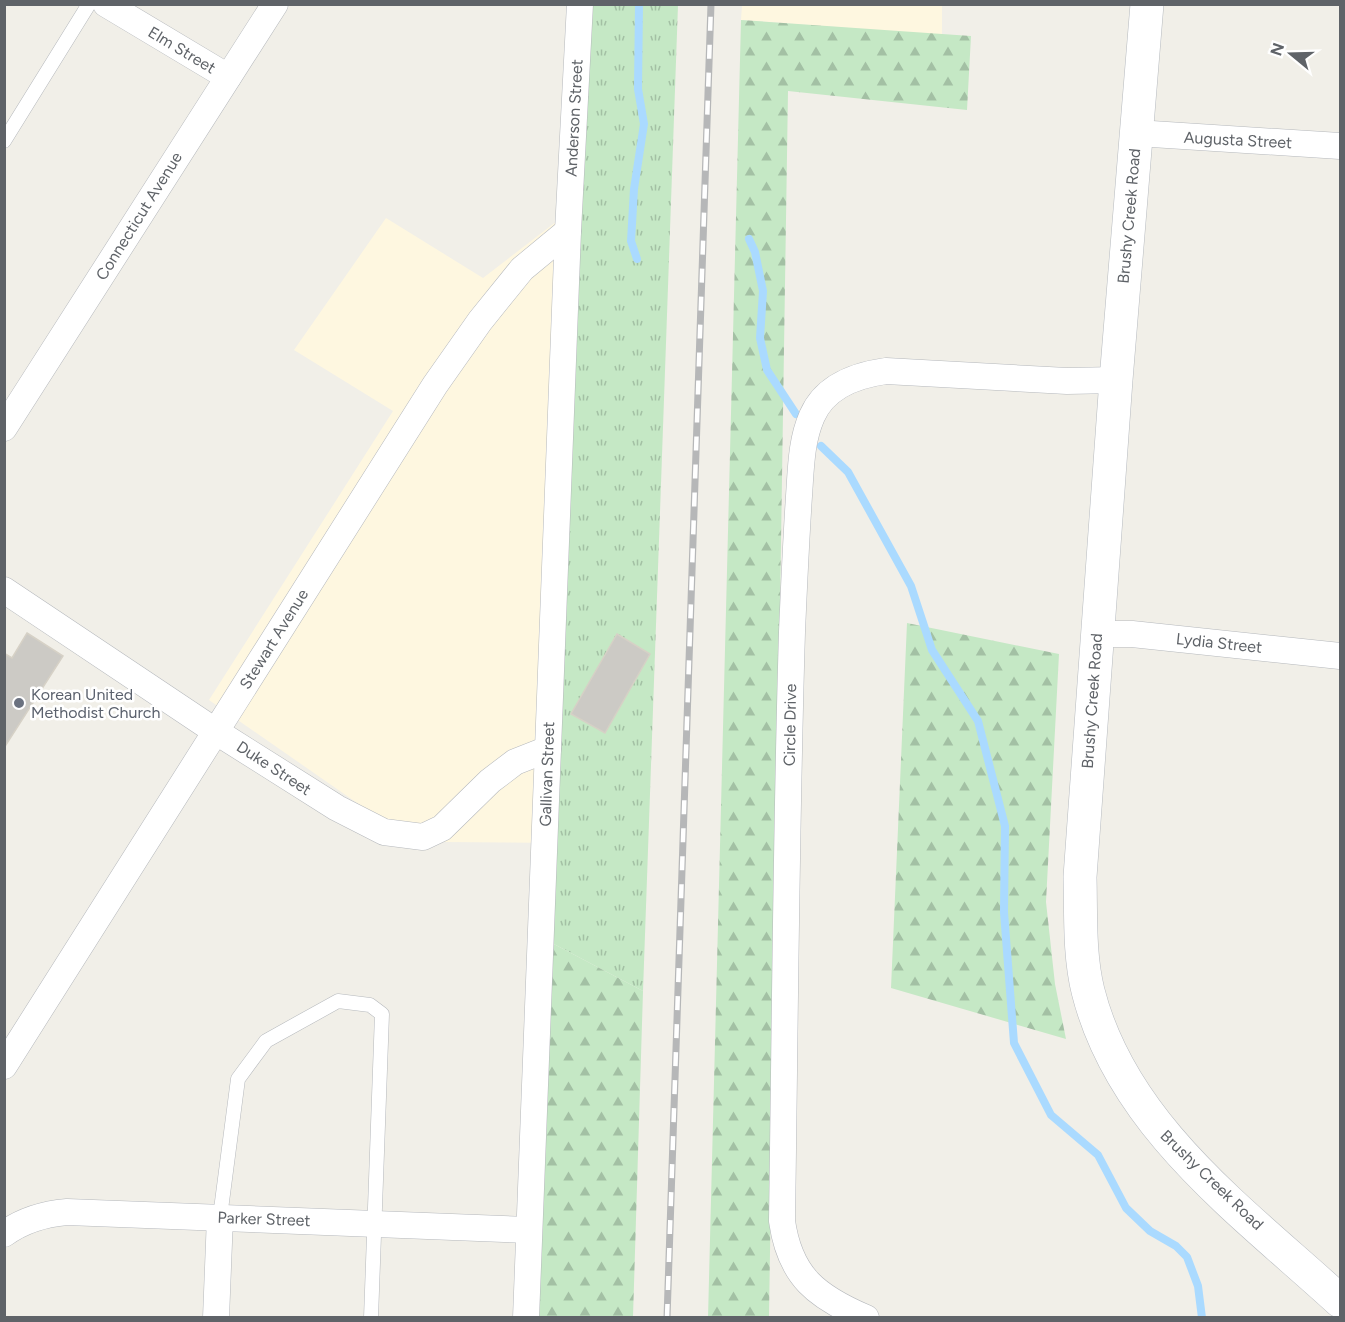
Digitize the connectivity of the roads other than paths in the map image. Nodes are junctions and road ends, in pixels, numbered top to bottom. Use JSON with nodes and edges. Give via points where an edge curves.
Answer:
{"nodes":[{"id":1,"x":89,"y":4,"type":"edge"},
{"id":2,"x":106,"y":4,"type":"edge"},
{"id":3,"x":275,"y":4,"type":"edge"},
{"id":4,"x":580,"y":4,"type":"edge"},
{"id":5,"x":1147,"y":4,"type":"edge"},
{"id":6,"x":228,"y":77,"type":"junction"},
{"id":7,"x":1136,"y":133,"type":"junction"},
{"id":8,"x":4,"y":141,"type":"edge"},
{"id":9,"x":1341,"y":146,"type":"edge"},
{"id":10,"x":568,"y":231,"type":"junction"},
{"id":11,"x":1116,"y":380,"type":"junction"},
{"id":12,"x":4,"y":428,"type":"edge"},
{"id":13,"x":4,"y":590,"type":"edge"},
{"id":14,"x":1097,"y":634,"type":"junction"},
{"id":15,"x":1341,"y":656,"type":"edge"},
{"id":16,"x":215,"y":731,"type":"junction"},
{"id":17,"x":548,"y":749,"type":"junction"},
{"id":18,"x":4,"y":1066,"type":"edge"},
{"id":19,"x":220,"y":1217,"type":"junction"},
{"id":20,"x":374,"y":1224,"type":"junction"},
{"id":21,"x":529,"y":1230,"type":"junction"},
{"id":22,"x":4,"y":1234,"type":"edge"},
{"id":23,"x":1341,"y":1301,"type":"edge"},
{"id":24,"x":216,"y":1317,"type":"edge"},
{"id":25,"x":371,"y":1317,"type":"edge"},
{"id":26,"x":526,"y":1317,"type":"edge"},
{"id":27,"x":866,"y":1317,"type":"edge"}],
"edges":[{"from":1,"to":8,"type":"lane"},
{"from":2,"to":6,"type":"street","name":"Elm Street"},
{"from":3,"to":6,"type":"street","name":"Connecticut Avenue"},
{"from":4,"to":10,"type":"street","name":"Anderson Street"},
{"from":5,"to":7,"type":"street","name":"Brushy Creek Road"},
{"from":6,"to":12,"type":"street","name":"Connecticut Avenue"},
{"from":7,"to":9,"type":"street","name":"Augusta Street"},
{"from":7,"to":11,"type":"street","name":"Brushy Creek Road"},
{"from":10,"to":16,"type":"street","name":"Stewart Avenue","via":[[522,269],[447,367]]},
{"from":10,"to":17,"type":"street","name":"Gallivan Street"},
{"from":11,"to":14,"type":"street","name":"Brushy Creek Road"},
{"from":11,"to":27,"type":"street","name":"Circle Drive","via":[[886,371],[867,374],[835,388],[824,398],[805,434],[795,543],[782,1221],[791,1258],[813,1288]]},
{"from":13,"to":16,"type":"street","name":"Duke Street"},
{"from":14,"to":15,"type":"street","name":"Lydia Street","via":[[1132,634]]},
{"from":14,"to":23,"type":"street","name":"Brushy Creek Road","via":[[1080,877],[1083,957],[1096,1020],[1120,1074],[1151,1120],[1193,1166]]},
{"from":16,"to":17,"type":"street","name":"Duke Street","via":[[337,808],[384,832],[423,837],[442,828],[515,762]]},
{"from":16,"to":18,"type":"street","name":"Stewart Avenue"},
{"from":17,"to":21,"type":"street","name":"Gallivan Street"},
{"from":19,"to":20,"type":"street","name":"Parker Street"},
{"from":19,"to":20,"type":"lane","via":[[238,1079],[266,1041],[338,1000],[370,1005],[382,1014]]},
{"from":19,"to":22,"type":"street","name":"Parker Street","via":[[57,1213],[26,1221]]},
{"from":19,"to":24,"type":"street"},
{"from":20,"to":21,"type":"street","name":"Parker Street"},
{"from":20,"to":25,"type":"lane"},
{"from":21,"to":26,"type":"street","name":"Gallivan Street"}]}
